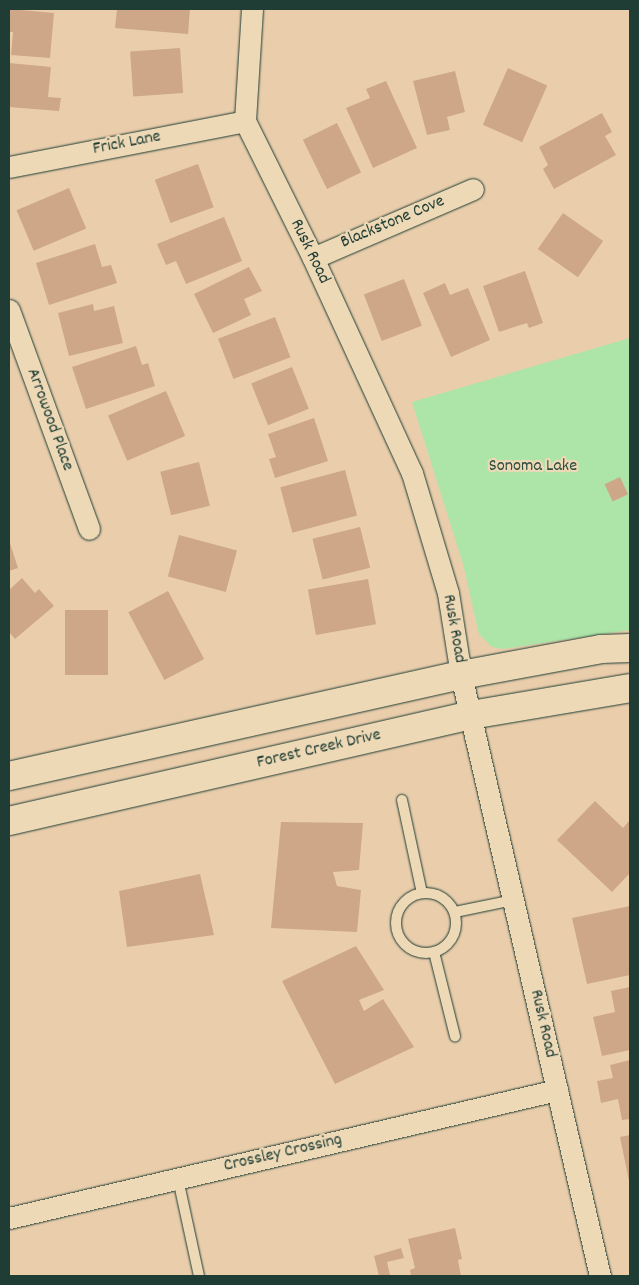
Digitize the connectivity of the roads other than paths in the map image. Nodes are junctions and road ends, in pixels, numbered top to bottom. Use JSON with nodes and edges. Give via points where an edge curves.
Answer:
{"nodes":[{"id":1,"x":252,"y":9,"type":"edge"},
{"id":2,"x":245,"y":121,"type":"junction"},
{"id":3,"x":9,"y":167,"type":"edge"},
{"id":4,"x":473,"y":189,"type":"dead end"},
{"id":5,"x":313,"y":258,"type":"junction"},
{"id":6,"x":9,"y":310,"type":"edge"},
{"id":7,"x":89,"y":530,"type":"dead end"},
{"id":8,"x":630,"y":648,"type":"edge"},
{"id":9,"x":461,"y":675,"type":"junction"},
{"id":10,"x":630,"y":688,"type":"edge"},
{"id":11,"x":471,"y":715,"type":"junction"},
{"id":12,"x":9,"y":776,"type":"edge"},
{"id":13,"x":402,"y":800,"type":"dead end"},
{"id":14,"x":9,"y":821,"type":"edge"},
{"id":15,"x":422,"y":893,"type":"junction"},
{"id":16,"x":514,"y":900,"type":"junction"},
{"id":17,"x":454,"y":912,"type":"junction"},
{"id":18,"x":434,"y":952,"type":"junction"},
{"id":19,"x":455,"y":1036,"type":"dead end"},
{"id":20,"x":557,"y":1090,"type":"junction"},
{"id":21,"x":178,"y":1179,"type":"junction"},
{"id":22,"x":9,"y":1218,"type":"edge"},
{"id":23,"x":199,"y":1276,"type":"edge"},
{"id":24,"x":600,"y":1276,"type":"edge"}],
"edges":[{"from":1,"to":2,"type":"street","name":"Rusk Road"},
{"from":2,"to":3,"type":"street","name":"Frick Lane"},
{"from":2,"to":5,"type":"street","name":"Rusk Road"},
{"from":4,"to":5,"type":"street","name":"Blackstone Cove"},
{"from":5,"to":9,"type":"street","name":"Rusk Road","via":[[412,474],[448,593]]},
{"from":6,"to":7,"type":"street","name":"Arrowood Place"},
{"from":8,"to":9,"type":"street","via":[[601,649]]},
{"from":9,"to":11,"type":"street","name":"Rusk Road"},
{"from":9,"to":12,"type":"street"},
{"from":10,"to":11,"type":"street","name":"Forest Creek Drive"},
{"from":11,"to":14,"type":"street","name":"Forest Creek Drive"},
{"from":11,"to":16,"type":"street","name":"Rusk Road"},
{"from":13,"to":15,"type":"lane"},
{"from":15,"to":17,"type":"lane","via":[[441,896]]},
{"from":15,"to":18,"type":"lane","via":[[412,896],[398,910],[396,929],[406,946],[424,953]]},
{"from":16,"to":17,"type":"lane"},
{"from":16,"to":20,"type":"street","name":"Rusk Road"},
{"from":17,"to":18,"type":"lane","via":[[455,932],[443,948]]},
{"from":18,"to":19,"type":"lane"},
{"from":20,"to":21,"type":"street","name":"Crossley Crossing"},
{"from":20,"to":24,"type":"street","name":"Rusk Road"},
{"from":21,"to":22,"type":"street","name":"Crossley Crossing"},
{"from":21,"to":23,"type":"lane"}]}
